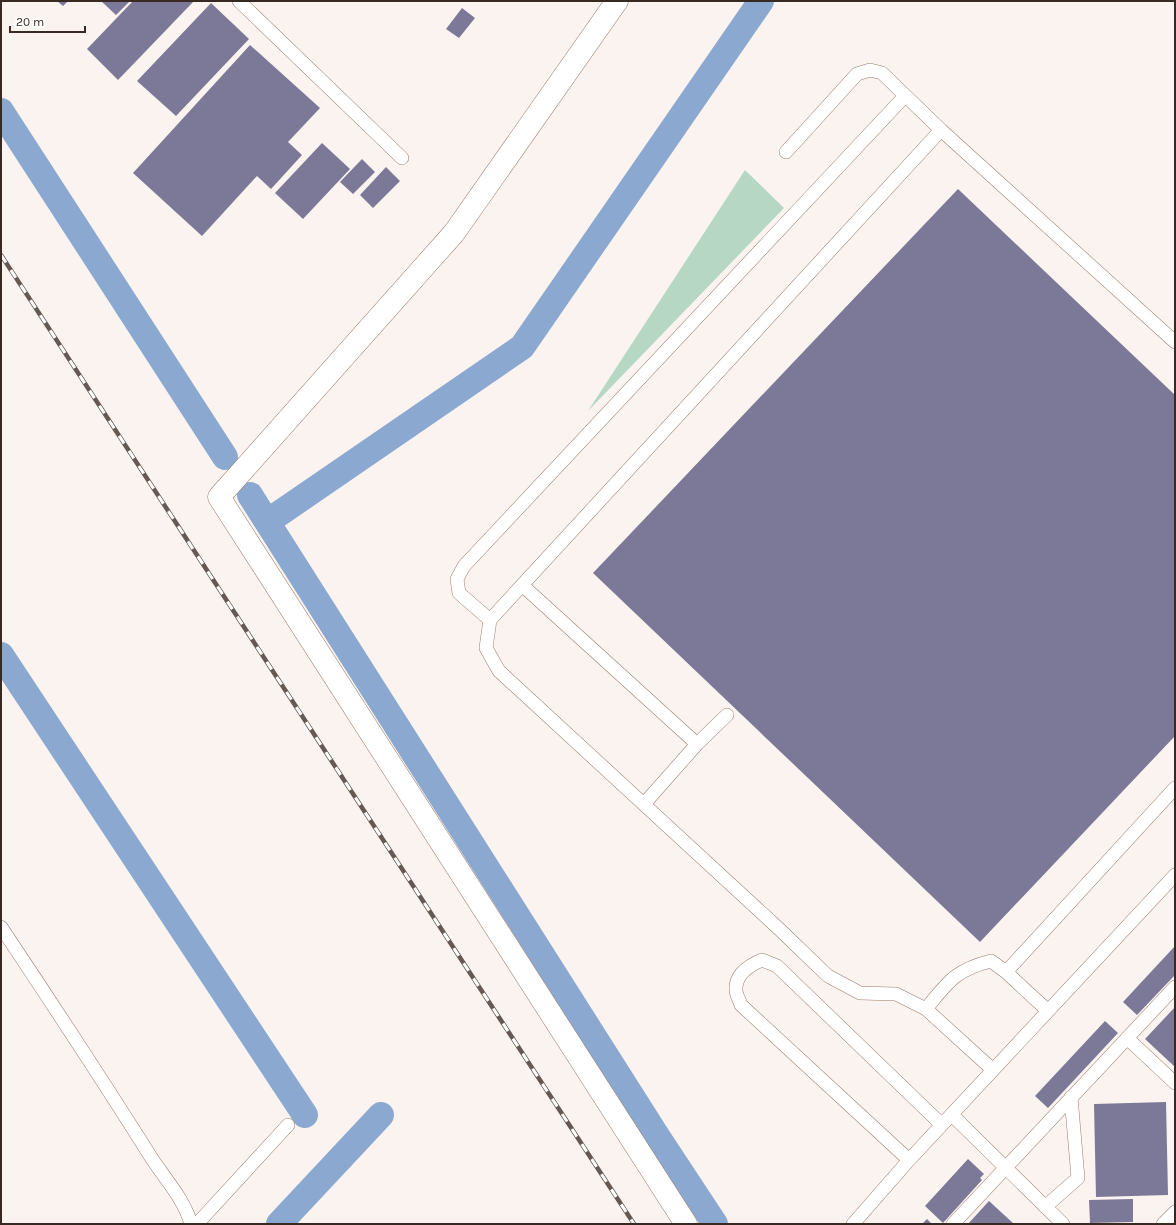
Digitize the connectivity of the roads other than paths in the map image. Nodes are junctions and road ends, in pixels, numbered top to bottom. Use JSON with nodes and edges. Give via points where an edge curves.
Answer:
{"nodes":[{"id":1,"x":239,"y":1,"type":"edge"},
{"id":2,"x":617,"y":1,"type":"edge"},
{"id":3,"x":904,"y":97,"type":"junction"},
{"id":4,"x":941,"y":130,"type":"junction"},
{"id":5,"x":786,"y":152,"type":"dead end"},
{"id":6,"x":402,"y":158,"type":"dead end"},
{"id":7,"x":1175,"y":342,"type":"edge"},
{"id":8,"x":522,"y":585,"type":"junction"},
{"id":9,"x":490,"y":620,"type":"junction"},
{"id":10,"x":727,"y":715,"type":"dead end"},
{"id":11,"x":697,"y":744,"type":"junction"},
{"id":12,"x":1175,"y":788,"type":"edge"},
{"id":13,"x":644,"y":804,"type":"junction"},
{"id":14,"x":1175,"y":875,"type":"edge"},
{"id":15,"x":1,"y":927,"type":"edge"},
{"id":16,"x":1006,"y":972,"type":"junction"},
{"id":17,"x":1175,"y":987,"type":"edge"},
{"id":18,"x":926,"y":1009,"type":"junction"},
{"id":19,"x":1048,"y":1011,"type":"junction"},
{"id":20,"x":1127,"y":1038,"type":"junction"},
{"id":21,"x":993,"y":1070,"type":"junction"},
{"id":22,"x":1175,"y":1083,"type":"edge"},
{"id":23,"x":1071,"y":1097,"type":"junction"},
{"id":24,"x":952,"y":1115,"type":"junction"},
{"id":25,"x":942,"y":1125,"type":"junction"},
{"id":26,"x":288,"y":1126,"type":"dead end"},
{"id":27,"x":909,"y":1160,"type":"junction"},
{"id":28,"x":1004,"y":1168,"type":"junction"},
{"id":29,"x":1045,"y":1207,"type":"junction"},
{"id":30,"x":1175,"y":1212,"type":"edge"},
{"id":31,"x":191,"y":1224,"type":"edge"},
{"id":32,"x":197,"y":1224,"type":"edge"},
{"id":33,"x":686,"y":1224,"type":"edge"},
{"id":34,"x":853,"y":1224,"type":"edge"},
{"id":35,"x":953,"y":1224,"type":"edge"},
{"id":36,"x":1063,"y":1224,"type":"edge"},
{"id":37,"x":1163,"y":1224,"type":"edge"}],
"edges":[{"from":1,"to":6,"type":"lane"},
{"from":2,"to":33,"type":"street","via":[[454,233],[219,497]]},
{"from":3,"to":4,"type":"lane"},
{"from":3,"to":5,"type":"lane","via":[[882,73],[870,70],[857,74]]},
{"from":3,"to":9,"type":"lane","via":[[464,566],[457,579],[459,593]]},
{"from":4,"to":7,"type":"lane"},
{"from":4,"to":8,"type":"lane"},
{"from":8,"to":9,"type":"lane"},
{"from":8,"to":11,"type":"lane"},
{"from":9,"to":13,"type":"lane","via":[[486,648],[499,671]]},
{"from":10,"to":11,"type":"lane"},
{"from":11,"to":13,"type":"lane"},
{"from":12,"to":16,"type":"lane"},
{"from":13,"to":18,"type":"lane","via":[[828,976],[860,993],[896,994]]},
{"from":14,"to":19,"type":"lane"},
{"from":15,"to":31,"type":"lane","via":[[188,1211]]},
{"from":16,"to":18,"type":"lane","via":[[991,961],[971,966],[952,977]]},
{"from":16,"to":19,"type":"lane"},
{"from":17,"to":20,"type":"lane"},
{"from":18,"to":21,"type":"lane"},
{"from":19,"to":21,"type":"lane"},
{"from":20,"to":22,"type":"lane"},
{"from":20,"to":23,"type":"lane"},
{"from":21,"to":24,"type":"lane"},
{"from":23,"to":28,"type":"lane"},
{"from":23,"to":29,"type":"lane","via":[[1078,1178]]},
{"from":24,"to":25,"type":"lane"},
{"from":24,"to":28,"type":"lane"},
{"from":25,"to":27,"type":"lane"},
{"from":25,"to":27,"type":"lane","via":[[777,966],[762,960],[748,966],[739,978],[736,990],[742,1006]]},
{"from":26,"to":32,"type":"lane"},
{"from":27,"to":34,"type":"lane"},
{"from":28,"to":29,"type":"lane"},
{"from":28,"to":35,"type":"lane"},
{"from":29,"to":36,"type":"lane"},
{"from":30,"to":37,"type":"lane"}]}
